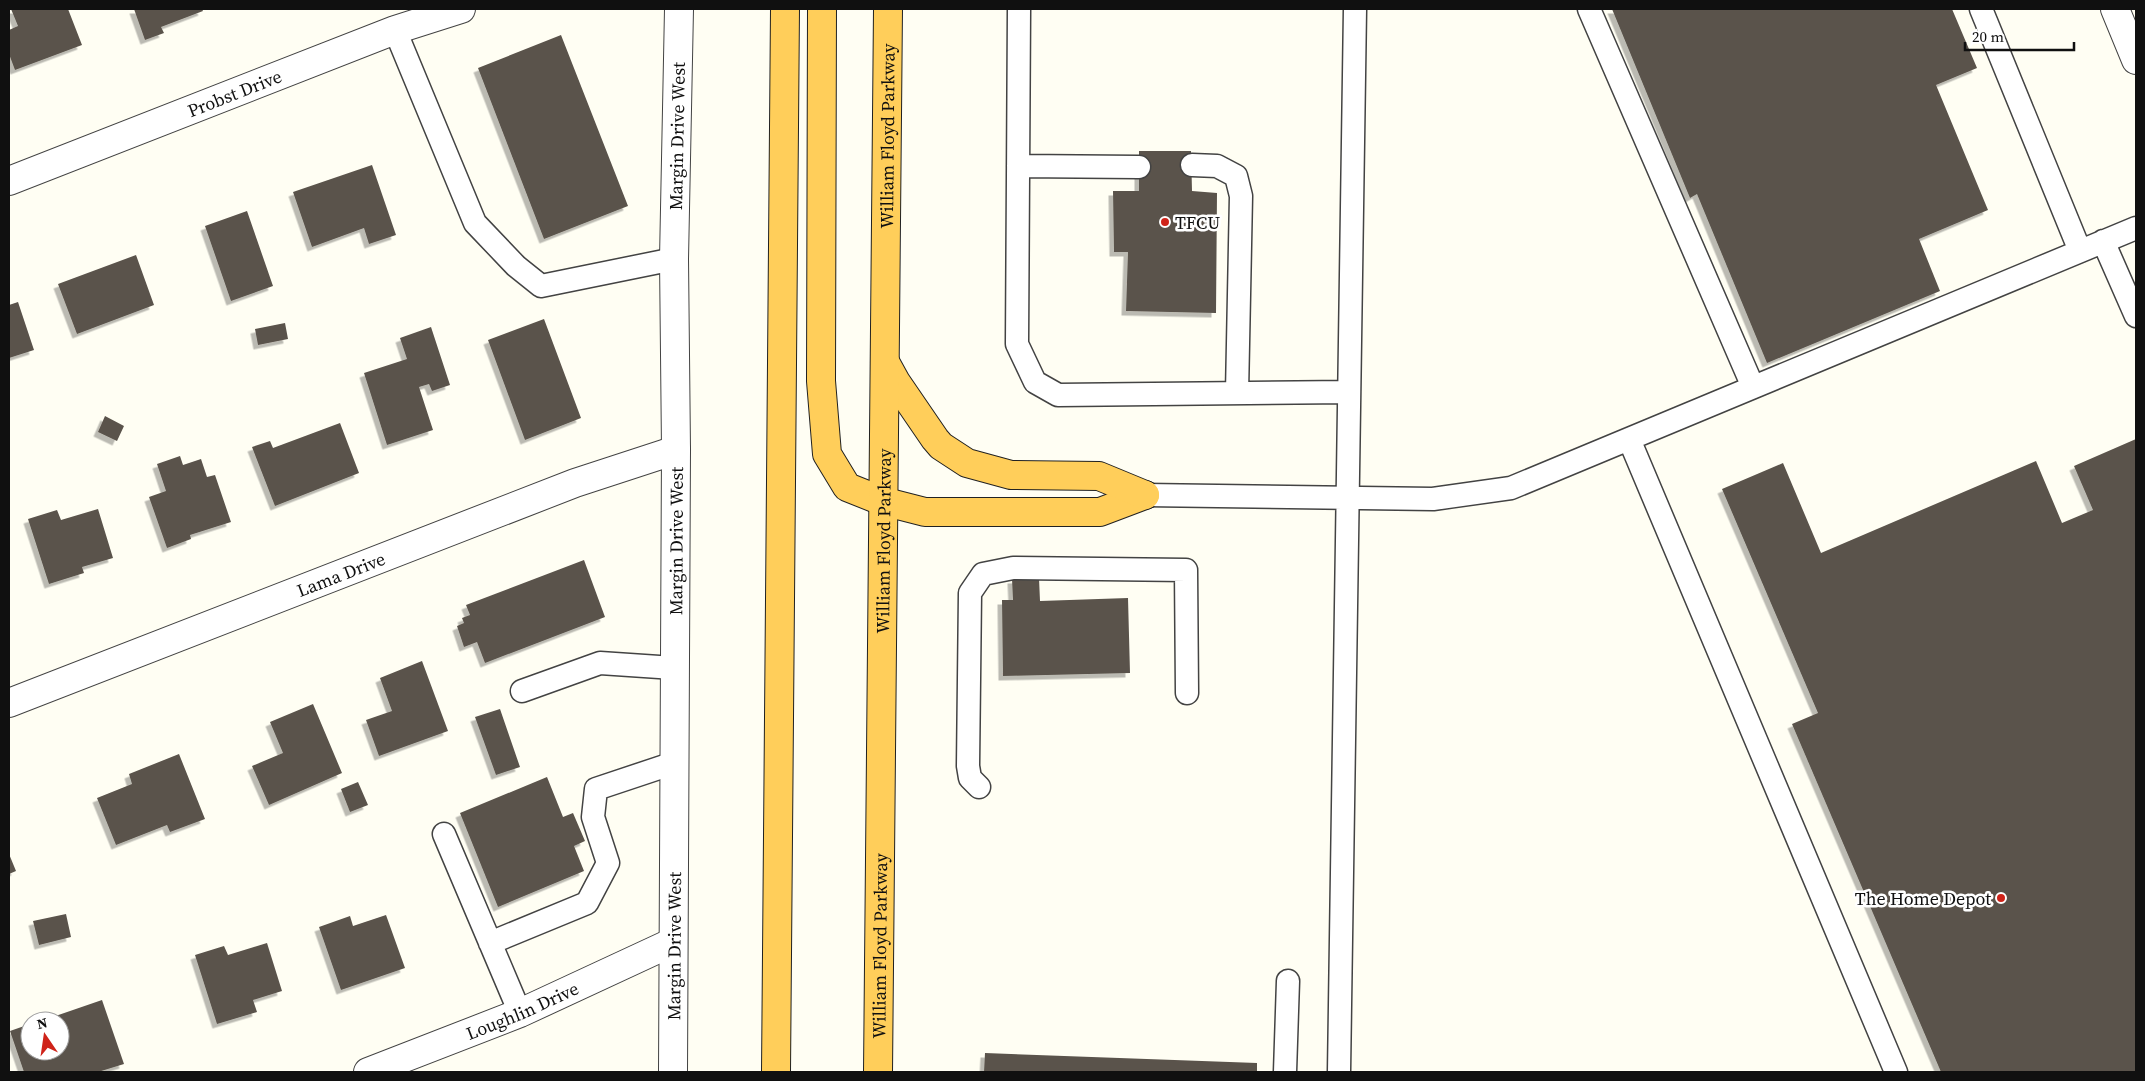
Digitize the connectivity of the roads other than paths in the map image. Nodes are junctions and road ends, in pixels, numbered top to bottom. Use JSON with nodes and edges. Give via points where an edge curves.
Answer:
{"nodes":[{"id":1,"x":462,"y":9,"type":"edge"},
{"id":2,"x":679,"y":9,"type":"edge"},
{"id":3,"x":785,"y":9,"type":"edge"},
{"id":4,"x":822,"y":9,"type":"edge"},
{"id":5,"x":888,"y":9,"type":"edge"},
{"id":6,"x":1019,"y":9,"type":"edge"},
{"id":7,"x":1355,"y":9,"type":"edge"},
{"id":8,"x":1589,"y":9,"type":"edge"},
{"id":9,"x":1981,"y":9,"type":"edge"},
{"id":10,"x":2115,"y":9,"type":"edge"},
{"id":11,"x":395,"y":30,"type":"junction"},
{"id":12,"x":2136,"y":60,"type":"edge"},
{"id":13,"x":1192,"y":165,"type":"dead end"},
{"id":14,"x":1018,"y":166,"type":"junction"},
{"id":15,"x":1139,"y":166,"type":"dead end"},
{"id":16,"x":9,"y":181,"type":"edge"},
{"id":17,"x":2136,"y":228,"type":"edge"},
{"id":18,"x":2103,"y":241,"type":"junction"},
{"id":19,"x":2080,"y":251,"type":"junction"},
{"id":20,"x":674,"y":259,"type":"junction"},
{"id":21,"x":2136,"y":316,"type":"edge"},
{"id":22,"x":884,"y":360,"type":"junction"},
{"id":23,"x":1753,"y":387,"type":"junction"},
{"id":24,"x":1350,"y":392,"type":"junction"},
{"id":25,"x":1237,"y":393,"type":"junction"},
{"id":26,"x":1629,"y":439,"type":"junction"},
{"id":27,"x":676,"y":450,"type":"junction"},
{"id":28,"x":1145,"y":495,"type":"junction"},
{"id":29,"x":1348,"y":497,"type":"junction"},
{"id":30,"x":882,"y":501,"type":"junction"},
{"id":31,"x":674,"y":668,"type":"junction"},
{"id":32,"x":522,"y":691,"type":"dead end"},
{"id":33,"x":1187,"y":692,"type":"dead end"},
{"id":34,"x":9,"y":703,"type":"edge"},
{"id":35,"x":674,"y":763,"type":"junction"},
{"id":36,"x":979,"y":788,"type":"dead end"},
{"id":37,"x":444,"y":834,"type":"dead end"},
{"id":38,"x":673,"y":942,"type":"junction"},
{"id":39,"x":490,"y":943,"type":"junction"},
{"id":40,"x":1288,"y":981,"type":"dead end"},
{"id":41,"x":520,"y":1013,"type":"junction"},
{"id":42,"x":368,"y":1072,"type":"edge"},
{"id":43,"x":673,"y":1072,"type":"edge"},
{"id":44,"x":776,"y":1072,"type":"edge"},
{"id":45,"x":878,"y":1072,"type":"edge"},
{"id":46,"x":1285,"y":1072,"type":"edge"},
{"id":47,"x":1338,"y":1072,"type":"edge"},
{"id":48,"x":1896,"y":1072,"type":"edge"}],
"edges":[{"from":1,"to":11,"type":"street","name":"Probst Drive"},
{"from":2,"to":20,"type":"street","name":"Margin Drive West"},
{"from":3,"to":44,"type":"highway"},
{"from":4,"to":30,"type":"highway","via":[[822,381],[827,454],[847,487]]},
{"from":5,"to":22,"type":"highway","name":"William Floyd Parkway"},
{"from":6,"to":14,"type":"lane"},
{"from":7,"to":24,"type":"lane"},
{"from":8,"to":23,"type":"lane"},
{"from":9,"to":19,"type":"lane"},
{"from":10,"to":12,"type":"street"},
{"from":11,"to":16,"type":"street","name":"Probst Drive"},
{"from":11,"to":20,"type":"lane","via":[[475,223],[534,281],[541,286]]},
{"from":13,"to":25,"type":"lane","via":[[1217,166],[1236,176],[1241,196]]},
{"from":14,"to":15,"type":"lane"},
{"from":14,"to":25,"type":"lane","via":[[1017,344],[1034,382],[1058,395]]},
{"from":17,"to":18,"type":"lane"},
{"from":18,"to":19,"type":"lane"},
{"from":18,"to":21,"type":"lane"},
{"from":19,"to":23,"type":"lane"},
{"from":20,"to":27,"type":"street","name":"Margin Drive West"},
{"from":22,"to":28,"type":"highway","via":[[935,439],[967,463],[1011,475],[1099,476]]},
{"from":22,"to":30,"type":"highway","name":"William Floyd Parkway"},
{"from":23,"to":26,"type":"lane"},
{"from":24,"to":25,"type":"lane"},
{"from":24,"to":29,"type":"lane"},
{"from":26,"to":29,"type":"lane","via":[[1510,488],[1433,500]]},
{"from":26,"to":48,"type":"lane"},
{"from":27,"to":31,"type":"street","name":"Margin Drive West"},
{"from":27,"to":34,"type":"street","name":"Lama Drive","via":[[583,480]]},
{"from":28,"to":29,"type":"lane"},
{"from":28,"to":30,"type":"highway","via":[[1100,512],[925,512]]},
{"from":29,"to":47,"type":"lane"},
{"from":30,"to":45,"type":"highway","name":"William Floyd Parkway"},
{"from":31,"to":32,"type":"lane","via":[[600,663]]},
{"from":31,"to":35,"type":"street","name":"Margin Drive West"},
{"from":33,"to":36,"type":"lane","via":[[1186,570],[1013,568],[983,574],[970,593],[968,766],[970,778]]},
{"from":35,"to":38,"type":"street","name":"Margin Drive West"},
{"from":35,"to":39,"type":"lane","via":[[596,789],[593,816],[608,863],[587,904]]},
{"from":37,"to":39,"type":"lane"},
{"from":38,"to":41,"type":"street","name":"Loughlin Drive"},
{"from":38,"to":43,"type":"street","name":"Margin Drive West"},
{"from":39,"to":41,"type":"lane"},
{"from":40,"to":46,"type":"lane"},
{"from":41,"to":42,"type":"street","name":"Loughlin Drive"}]}
